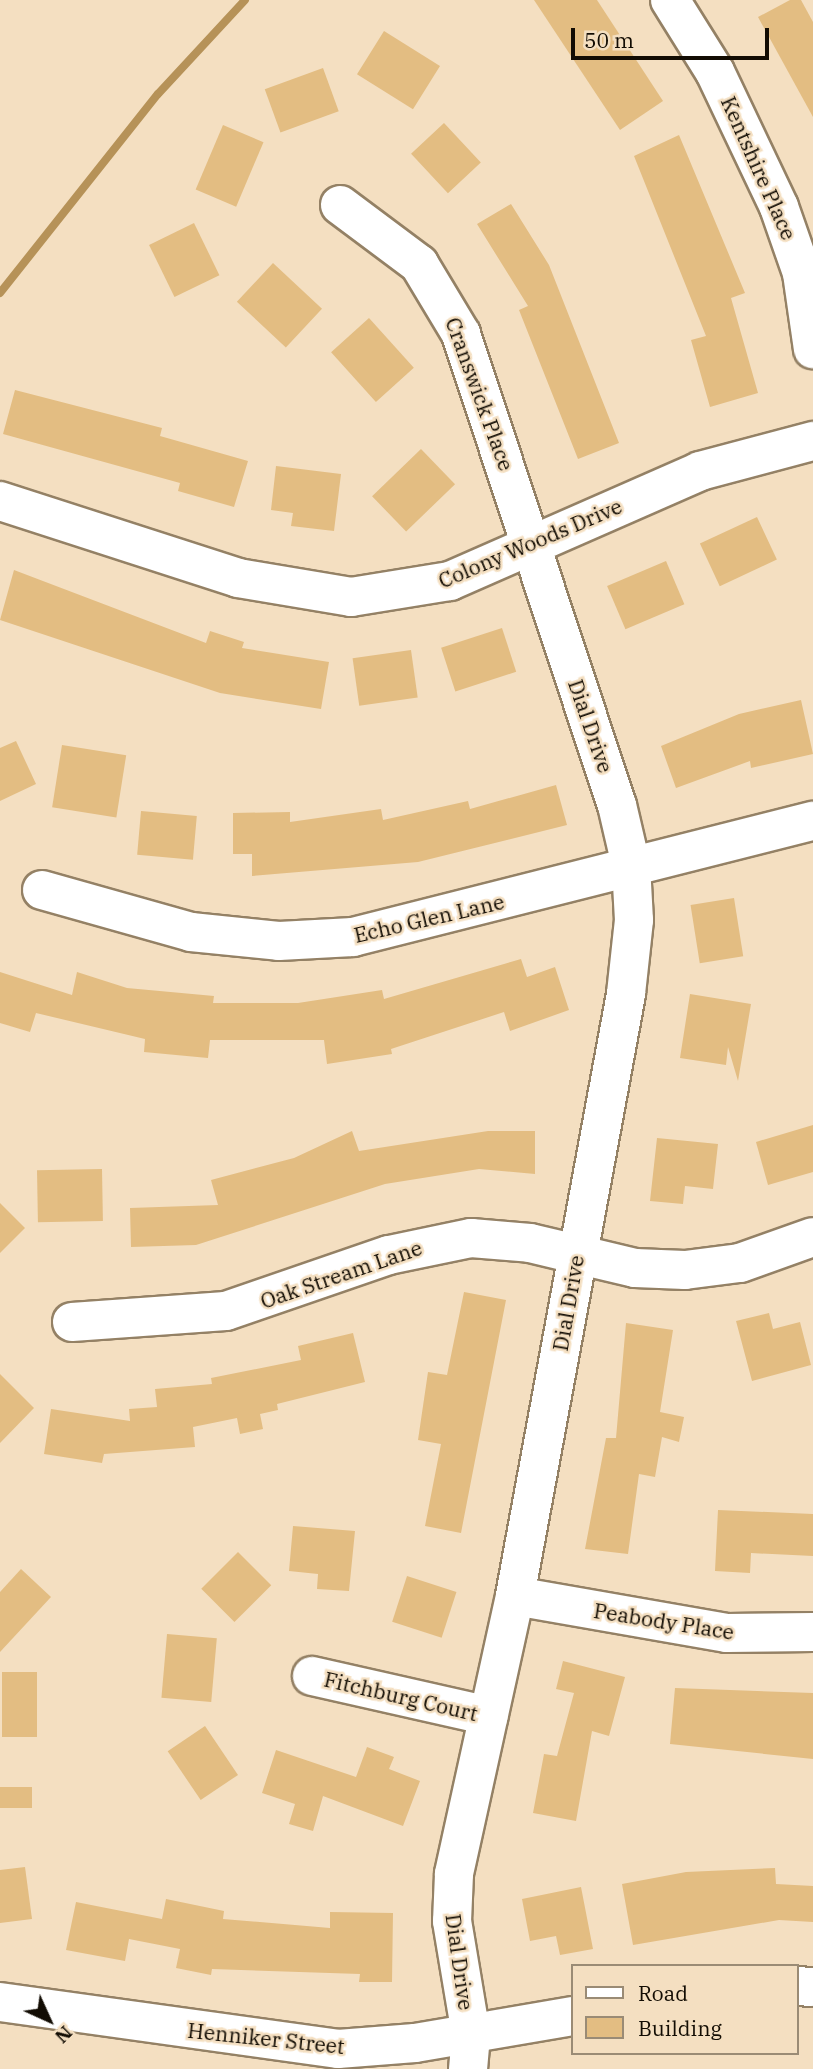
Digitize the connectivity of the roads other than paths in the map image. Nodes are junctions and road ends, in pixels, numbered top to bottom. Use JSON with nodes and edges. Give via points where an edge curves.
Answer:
{"nodes":[{"id":1,"x":670,"y":0,"type":"edge"},
{"id":2,"x":340,"y":205,"type":"dead end"},
{"id":3,"x":813,"y":349,"type":"edge"},
{"id":4,"x":813,"y":441,"type":"edge"},
{"id":5,"x":0,"y":501,"type":"edge"},
{"id":6,"x":531,"y":544,"type":"junction"},
{"id":7,"x":813,"y":821,"type":"edge"},
{"id":8,"x":631,"y":866,"type":"junction"},
{"id":9,"x":42,"y":890,"type":"dead end"},
{"id":10,"x":813,"y":1237,"type":"edge"},
{"id":11,"x":576,"y":1254,"type":"junction"},
{"id":12,"x":72,"y":1322,"type":"dead end"},
{"id":13,"x":515,"y":1595,"type":"junction"},
{"id":14,"x":813,"y":1632,"type":"edge"},
{"id":15,"x":312,"y":1676,"type":"dead end"},
{"id":16,"x":489,"y":1716,"type":"junction"},
{"id":17,"x":0,"y":2002,"type":"edge"},
{"id":18,"x":572,"y":2016,"type":"edge"},
{"id":19,"x":470,"y":2052,"type":"edge"}],
"edges":[{"from":1,"to":3,"type":"street","name":"Kentshire Place","via":[[715,72],[779,207],[802,273]]},
{"from":2,"to":6,"type":"street","name":"Cranswick Place","via":[[404,249],[449,309]]},
{"from":4,"to":6,"type":"street","name":"Colony Woods Drive","via":[[700,471]]},
{"from":5,"to":6,"type":"street","name":"Colony Woods Drive","via":[[238,578],[318,594],[413,591]]},
{"from":6,"to":8,"type":"street","name":"Dial Drive","via":[[617,805]]},
{"from":7,"to":8,"type":"street","name":"Echo Glen Lane"},
{"from":8,"to":9,"type":"street","name":"Echo Glen Lane","via":[[438,920],[313,940],[191,932]]},
{"from":8,"to":11,"type":"street","name":"Dial Drive","via":[[631,960]]},
{"from":10,"to":11,"type":"street","name":"Oak Stream Lane","via":[[714,1268],[635,1268]]},
{"from":11,"to":12,"type":"street","name":"Oak Stream Lane","via":[[498,1239],[435,1242],[226,1311]]},
{"from":11,"to":13,"type":"street","name":"Dial Drive"},
{"from":13,"to":14,"type":"street","name":"Peabody Place","via":[[727,1633]]},
{"from":13,"to":16,"type":"street","name":"Dial Drive"},
{"from":15,"to":16,"type":"street","name":"Fitchburg Court"},
{"from":16,"to":19,"type":"street","name":"Dial Drive","via":[[452,1899]]},
{"from":17,"to":19,"type":"street","name":"Henniker Street","via":[[311,2047]]},
{"from":18,"to":19,"type":"street","name":"Henniker Street"}]}
